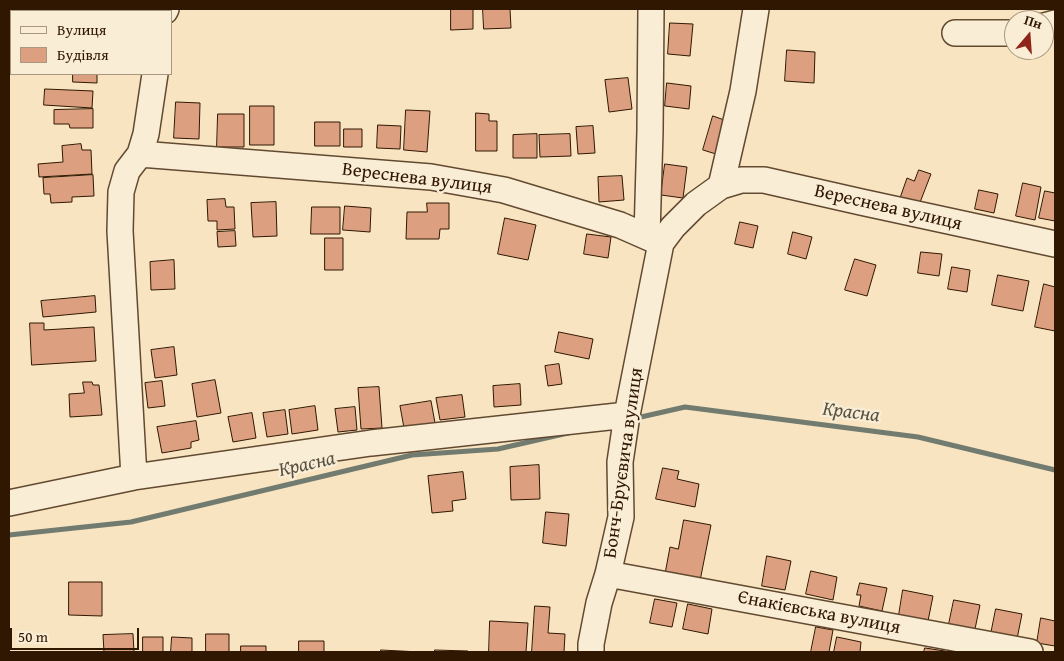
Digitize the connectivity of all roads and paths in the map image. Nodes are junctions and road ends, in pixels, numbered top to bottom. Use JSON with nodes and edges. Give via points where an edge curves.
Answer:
{"nodes":[{"id":1,"x":651,"y":9,"type":"edge"},
{"id":2,"x":756,"y":9,"type":"edge"},
{"id":3,"x":1004,"y":33,"type":"edge"},
{"id":4,"x":955,"y":34,"type":"dead end"},
{"id":5,"x":156,"y":75,"type":"edge"},
{"id":6,"x":140,"y":154,"type":"junction"},
{"id":7,"x":721,"y":186,"type":"junction"},
{"id":8,"x":654,"y":239,"type":"junction"},
{"id":9,"x":1055,"y":244,"type":"edge"},
{"id":10,"x":627,"y":415,"type":"junction"},
{"id":11,"x":134,"y":477,"type":"junction"},
{"id":12,"x":9,"y":502,"type":"edge"},
{"id":13,"x":608,"y":574,"type":"junction"},
{"id":14,"x":591,"y":652,"type":"edge"},
{"id":15,"x":1030,"y":652,"type":"edge"}],
"edges":[{"from":1,"to":8,"type":"street","name":"Бонч-Бруєвича вулиця","via":[[650,131]]},
{"from":2,"to":7,"type":"street","via":[[743,92]]},
{"from":3,"to":4,"type":"street"},
{"from":5,"to":6,"type":"street"},
{"from":6,"to":8,"type":"street","name":"Вереснева вулиця","via":[[430,177],[504,190],[620,225]]},
{"from":6,"to":11,"type":"street","via":[[127,171],[120,192]]},
{"from":7,"to":8,"type":"street","name":"Вереснева вулиця"},
{"from":7,"to":9,"type":"street","name":"Вереснева вулиця","via":[[741,180],[764,180]]},
{"from":8,"to":10,"type":"street","name":"Бонч-Бруєвича вулиця"},
{"from":10,"to":11,"type":"street","via":[[371,443]]},
{"from":10,"to":13,"type":"street","name":"Бонч-Бруєвича вулиця","via":[[620,462],[621,517]]},
{"from":11,"to":12,"type":"street"},
{"from":13,"to":14,"type":"street","name":"Бонч-Бруєвича вулиця","via":[[599,603]]},
{"from":13,"to":15,"type":"street","name":"Єнакієвська вулиця"}]}
